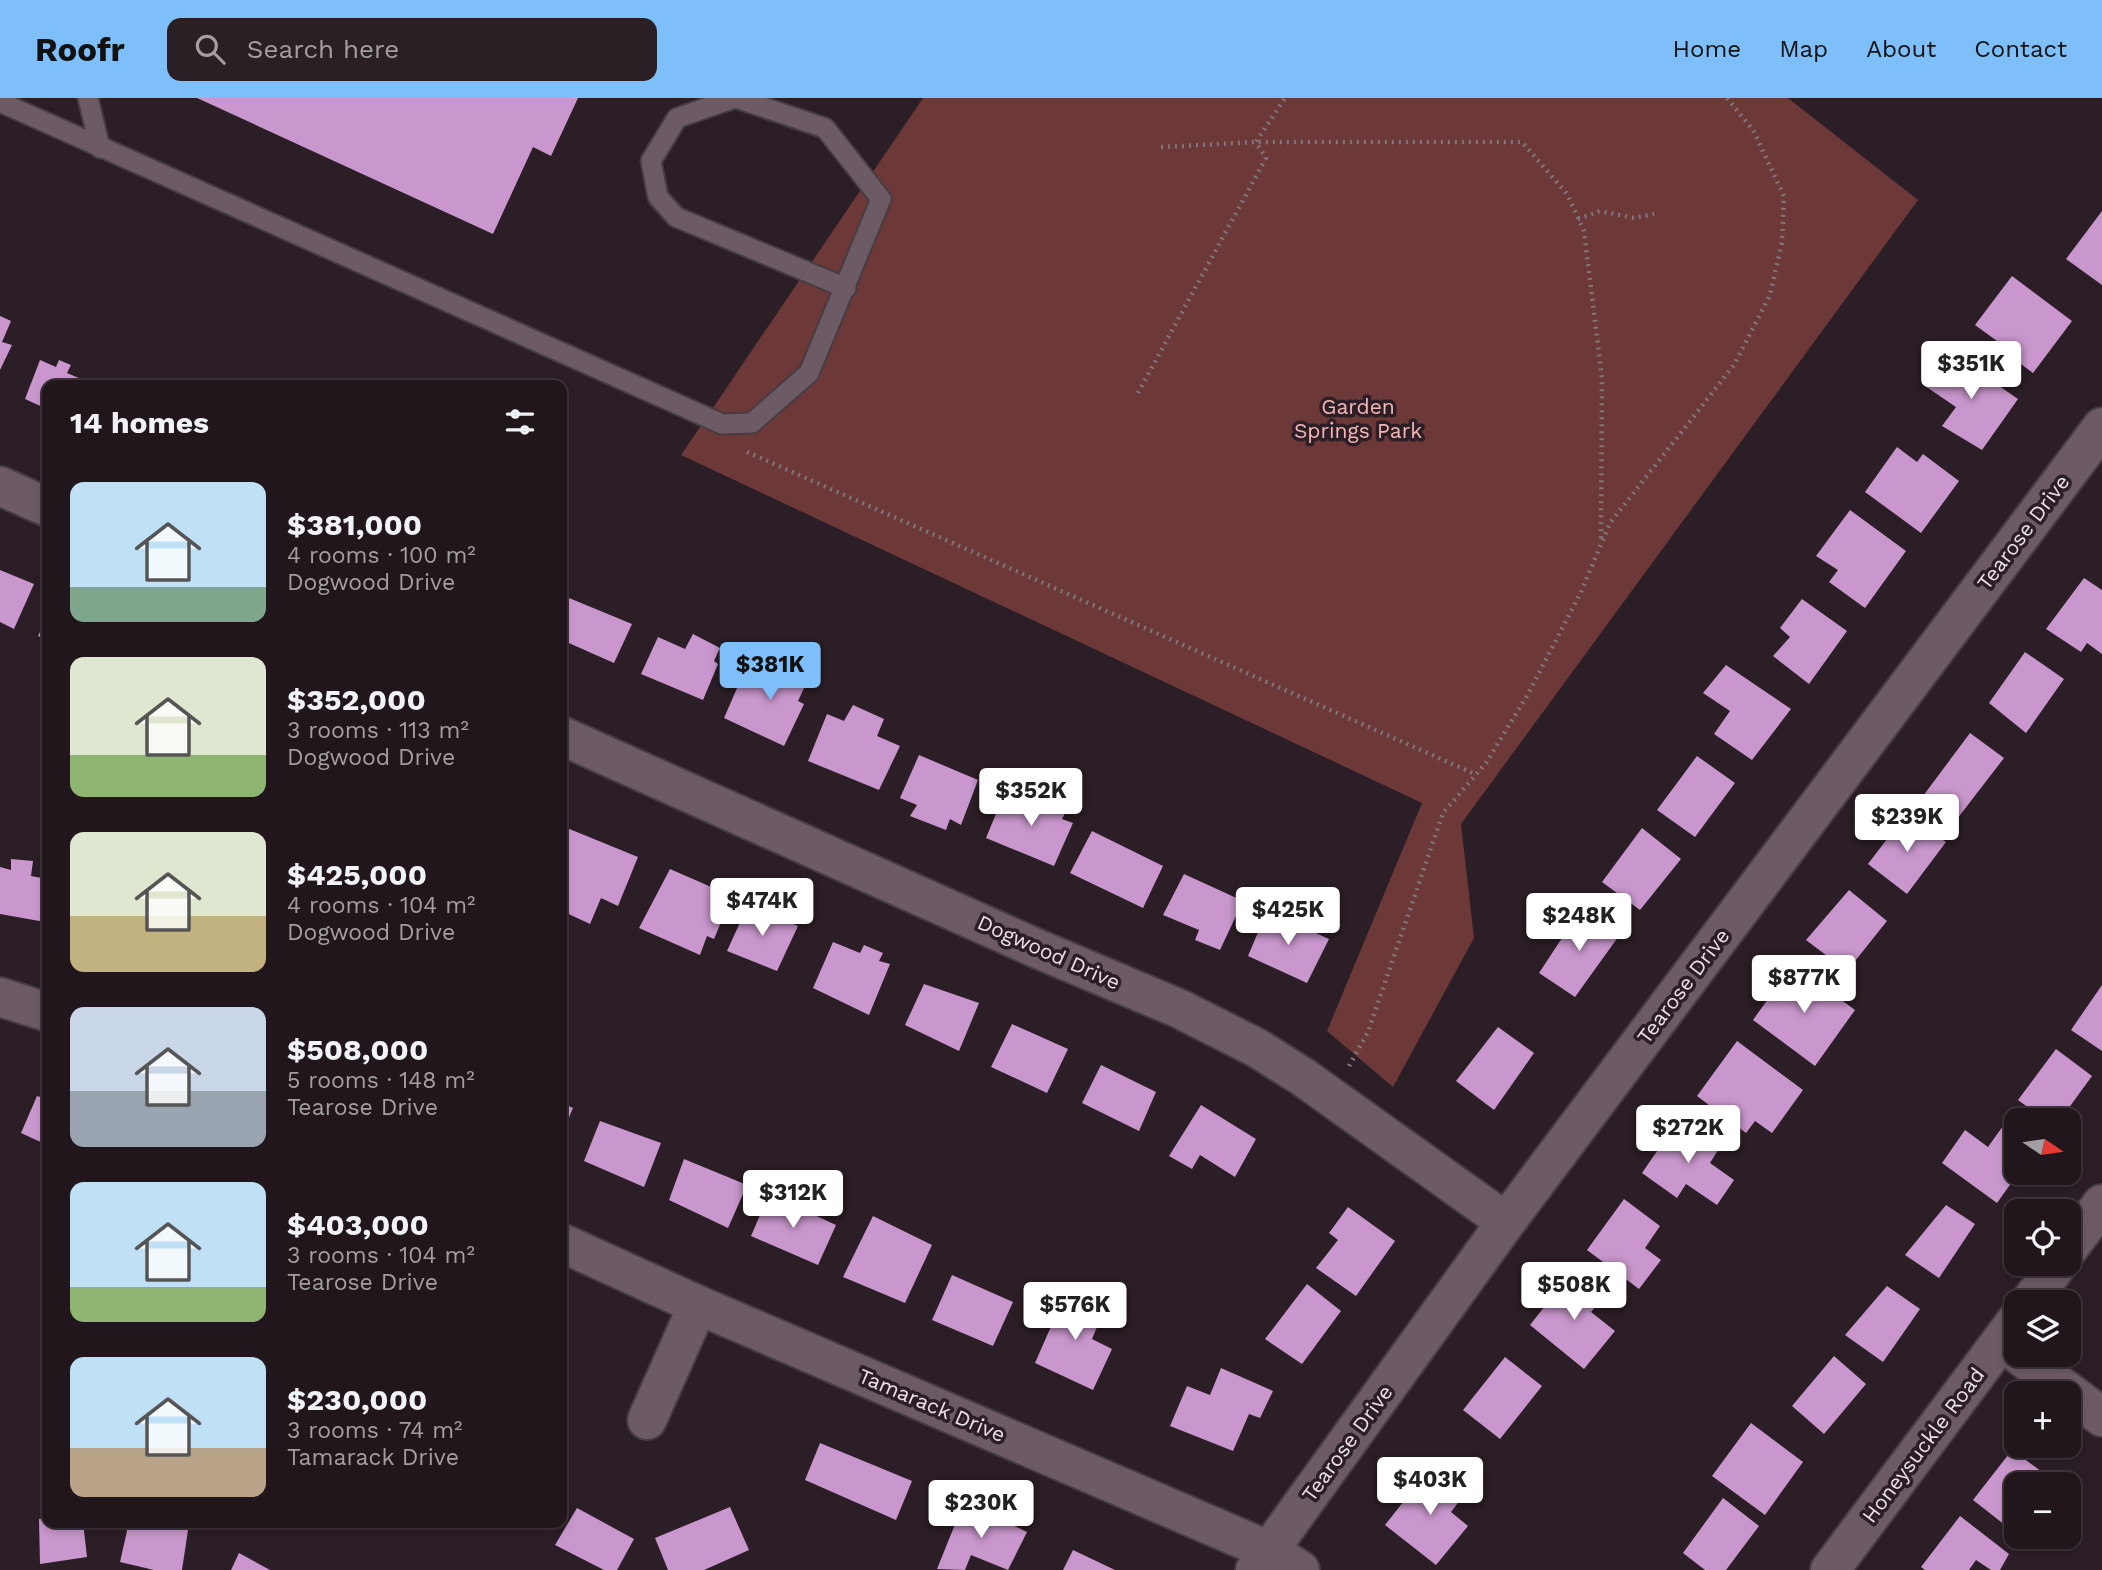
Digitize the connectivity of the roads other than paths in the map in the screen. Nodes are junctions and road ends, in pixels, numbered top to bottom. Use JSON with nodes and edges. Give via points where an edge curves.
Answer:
{"nodes":[{"id":1,"x":88,"y":98,"type":"edge"},
{"id":2,"x":735,"y":98,"type":"edge"},
{"id":3,"x":0,"y":102,"type":"edge"},
{"id":4,"x":100,"y":148,"type":"junction"},
{"id":5,"x":846,"y":288,"type":"junction"},
{"id":6,"x":2102,"y":427,"type":"edge"},
{"id":7,"x":0,"y":486,"type":"edge"},
{"id":8,"x":42,"y":505,"type":"edge"},
{"id":9,"x":567,"y":738,"type":"edge"},
{"id":10,"x":0,"y":998,"type":"edge"},
{"id":11,"x":42,"y":1011,"type":"edge"},
{"id":12,"x":2102,"y":1204,"type":"edge"},
{"id":13,"x":1506,"y":1222,"type":"junction"},
{"id":14,"x":2081,"y":1232,"type":"edge"},
{"id":15,"x":567,"y":1245,"type":"edge"},
{"id":16,"x":698,"y":1305,"type":"junction"},
{"id":17,"x":2004,"y":1353,"type":"edge"},
{"id":18,"x":2043,"y":1367,"type":"edge"},
{"id":19,"x":2102,"y":1416,"type":"edge"},
{"id":20,"x":647,"y":1420,"type":"dead end"},
{"id":21,"x":1275,"y":1564,"type":"edge"},
{"id":22,"x":1830,"y":1570,"type":"edge"}],
"edges":[{"from":1,"to":4,"type":"lane"},
{"from":2,"to":5,"type":"lane","via":[[825,128],[881,199]]},
{"from":2,"to":5,"type":"lane","via":[[677,118],[650,161],[658,197],[676,217]]},
{"from":3,"to":4,"type":"lane"},
{"from":4,"to":5,"type":"lane","via":[[722,424],[752,423],[809,373]]},
{"from":6,"to":13,"type":"street","name":"Tearose Drive"},
{"from":7,"to":8,"type":"street"},
{"from":9,"to":13,"type":"street","name":"Dogwood Drive","via":[[1180,1009],[1257,1048]]},
{"from":10,"to":11,"type":"street"},
{"from":12,"to":14,"type":"street"},
{"from":13,"to":21,"type":"street","name":"Tearose Drive"},
{"from":15,"to":16,"type":"street","name":"Tamarack Drive"},
{"from":16,"to":20,"type":"street"},
{"from":16,"to":21,"type":"street","name":"Tamarack Drive"},
{"from":17,"to":22,"type":"street","name":"Honeysuckle Road"},
{"from":18,"to":19,"type":"street"}]}
